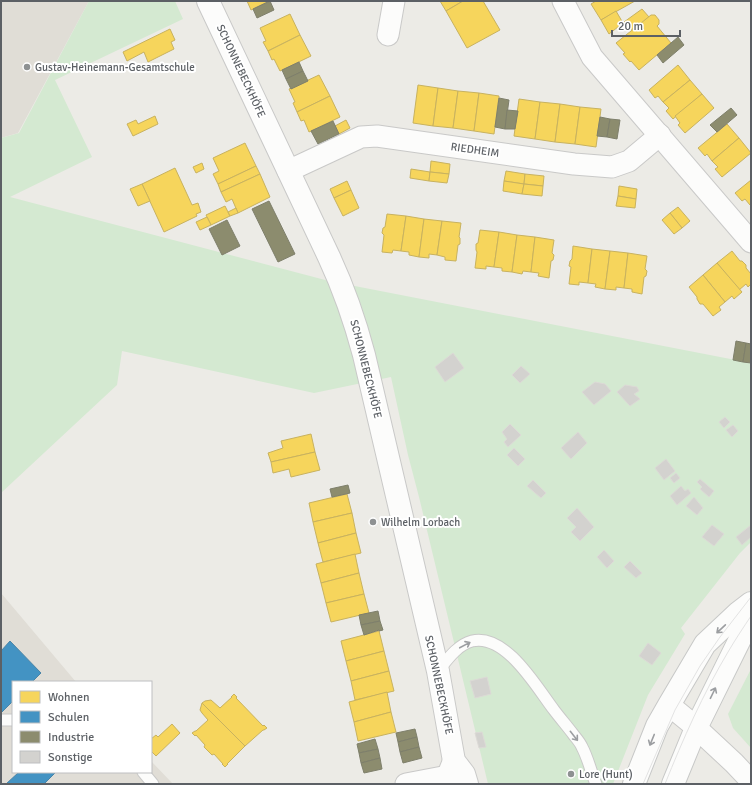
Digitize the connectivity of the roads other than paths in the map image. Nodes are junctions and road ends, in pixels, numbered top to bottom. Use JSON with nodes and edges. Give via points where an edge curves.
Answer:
{"nodes":[{"id":1,"x":208,"y":1,"type":"edge"},
{"id":2,"x":394,"y":1,"type":"edge"},
{"id":3,"x":563,"y":1,"type":"edge"},
{"id":4,"x":388,"y":35,"type":"dead end"},
{"id":5,"x":660,"y":135,"type":"junction"},
{"id":6,"x":288,"y":171,"type":"junction"},
{"id":7,"x":751,"y":242,"type":"edge"},
{"id":8,"x":751,"y":603,"type":"edge"},
{"id":9,"x":751,"y":617,"type":"edge"},
{"id":10,"x":438,"y":671,"type":"junction"},
{"id":11,"x":669,"y":705,"type":"junction"},
{"id":12,"x":1,"y":720,"type":"edge"},
{"id":13,"x":12,"y":720,"type":"edge"},
{"id":14,"x":696,"y":728,"type":"junction"},
{"id":15,"x":144,"y":773,"type":"edge"},
{"id":16,"x":455,"y":776,"type":"edge"},
{"id":17,"x":751,"y":781,"type":"edge"},
{"id":18,"x":153,"y":784,"type":"edge"},
{"id":19,"x":406,"y":784,"type":"edge"},
{"id":20,"x":596,"y":784,"type":"edge"},
{"id":21,"x":634,"y":784,"type":"edge"},
{"id":22,"x":673,"y":784,"type":"edge"}],
"edges":[{"from":1,"to":6,"type":"street","name":"SCHONNEBECKHÖFE"},
{"from":2,"to":4,"type":"street"},
{"from":3,"to":5,"type":"street","via":[[592,57]]},
{"from":5,"to":6,"type":"street","name":"RIEDHEIM","via":[[629,161],[612,167],[377,136],[361,137]]},
{"from":5,"to":7,"type":"street"},
{"from":6,"to":10,"type":"street","name":"SCHONNEBECKHÖFE","via":[[329,257],[355,321]]},
{"from":8,"to":11,"type":"street","one_way":true,"via":[[705,644]]},
{"from":14,"to":9,"type":"street","one_way":true},
{"from":10,"to":16,"type":"street","name":"SCHONNEBECKHÖFE"},
{"from":10,"to":20,"type":"lane","one_way":true,"via":[[452,653],[472,641],[493,643],[504,650],[529,675],[582,745]]},
{"from":11,"to":14,"type":"street"},
{"from":11,"to":21,"type":"street","one_way":true,"via":[[657,726]]},
{"from":12,"to":13,"type":"lane"},
{"from":14,"to":17,"type":"street"},
{"from":14,"to":22,"type":"street"},
{"from":15,"to":18,"type":"lane"},
{"from":16,"to":19,"type":"street"}]}
